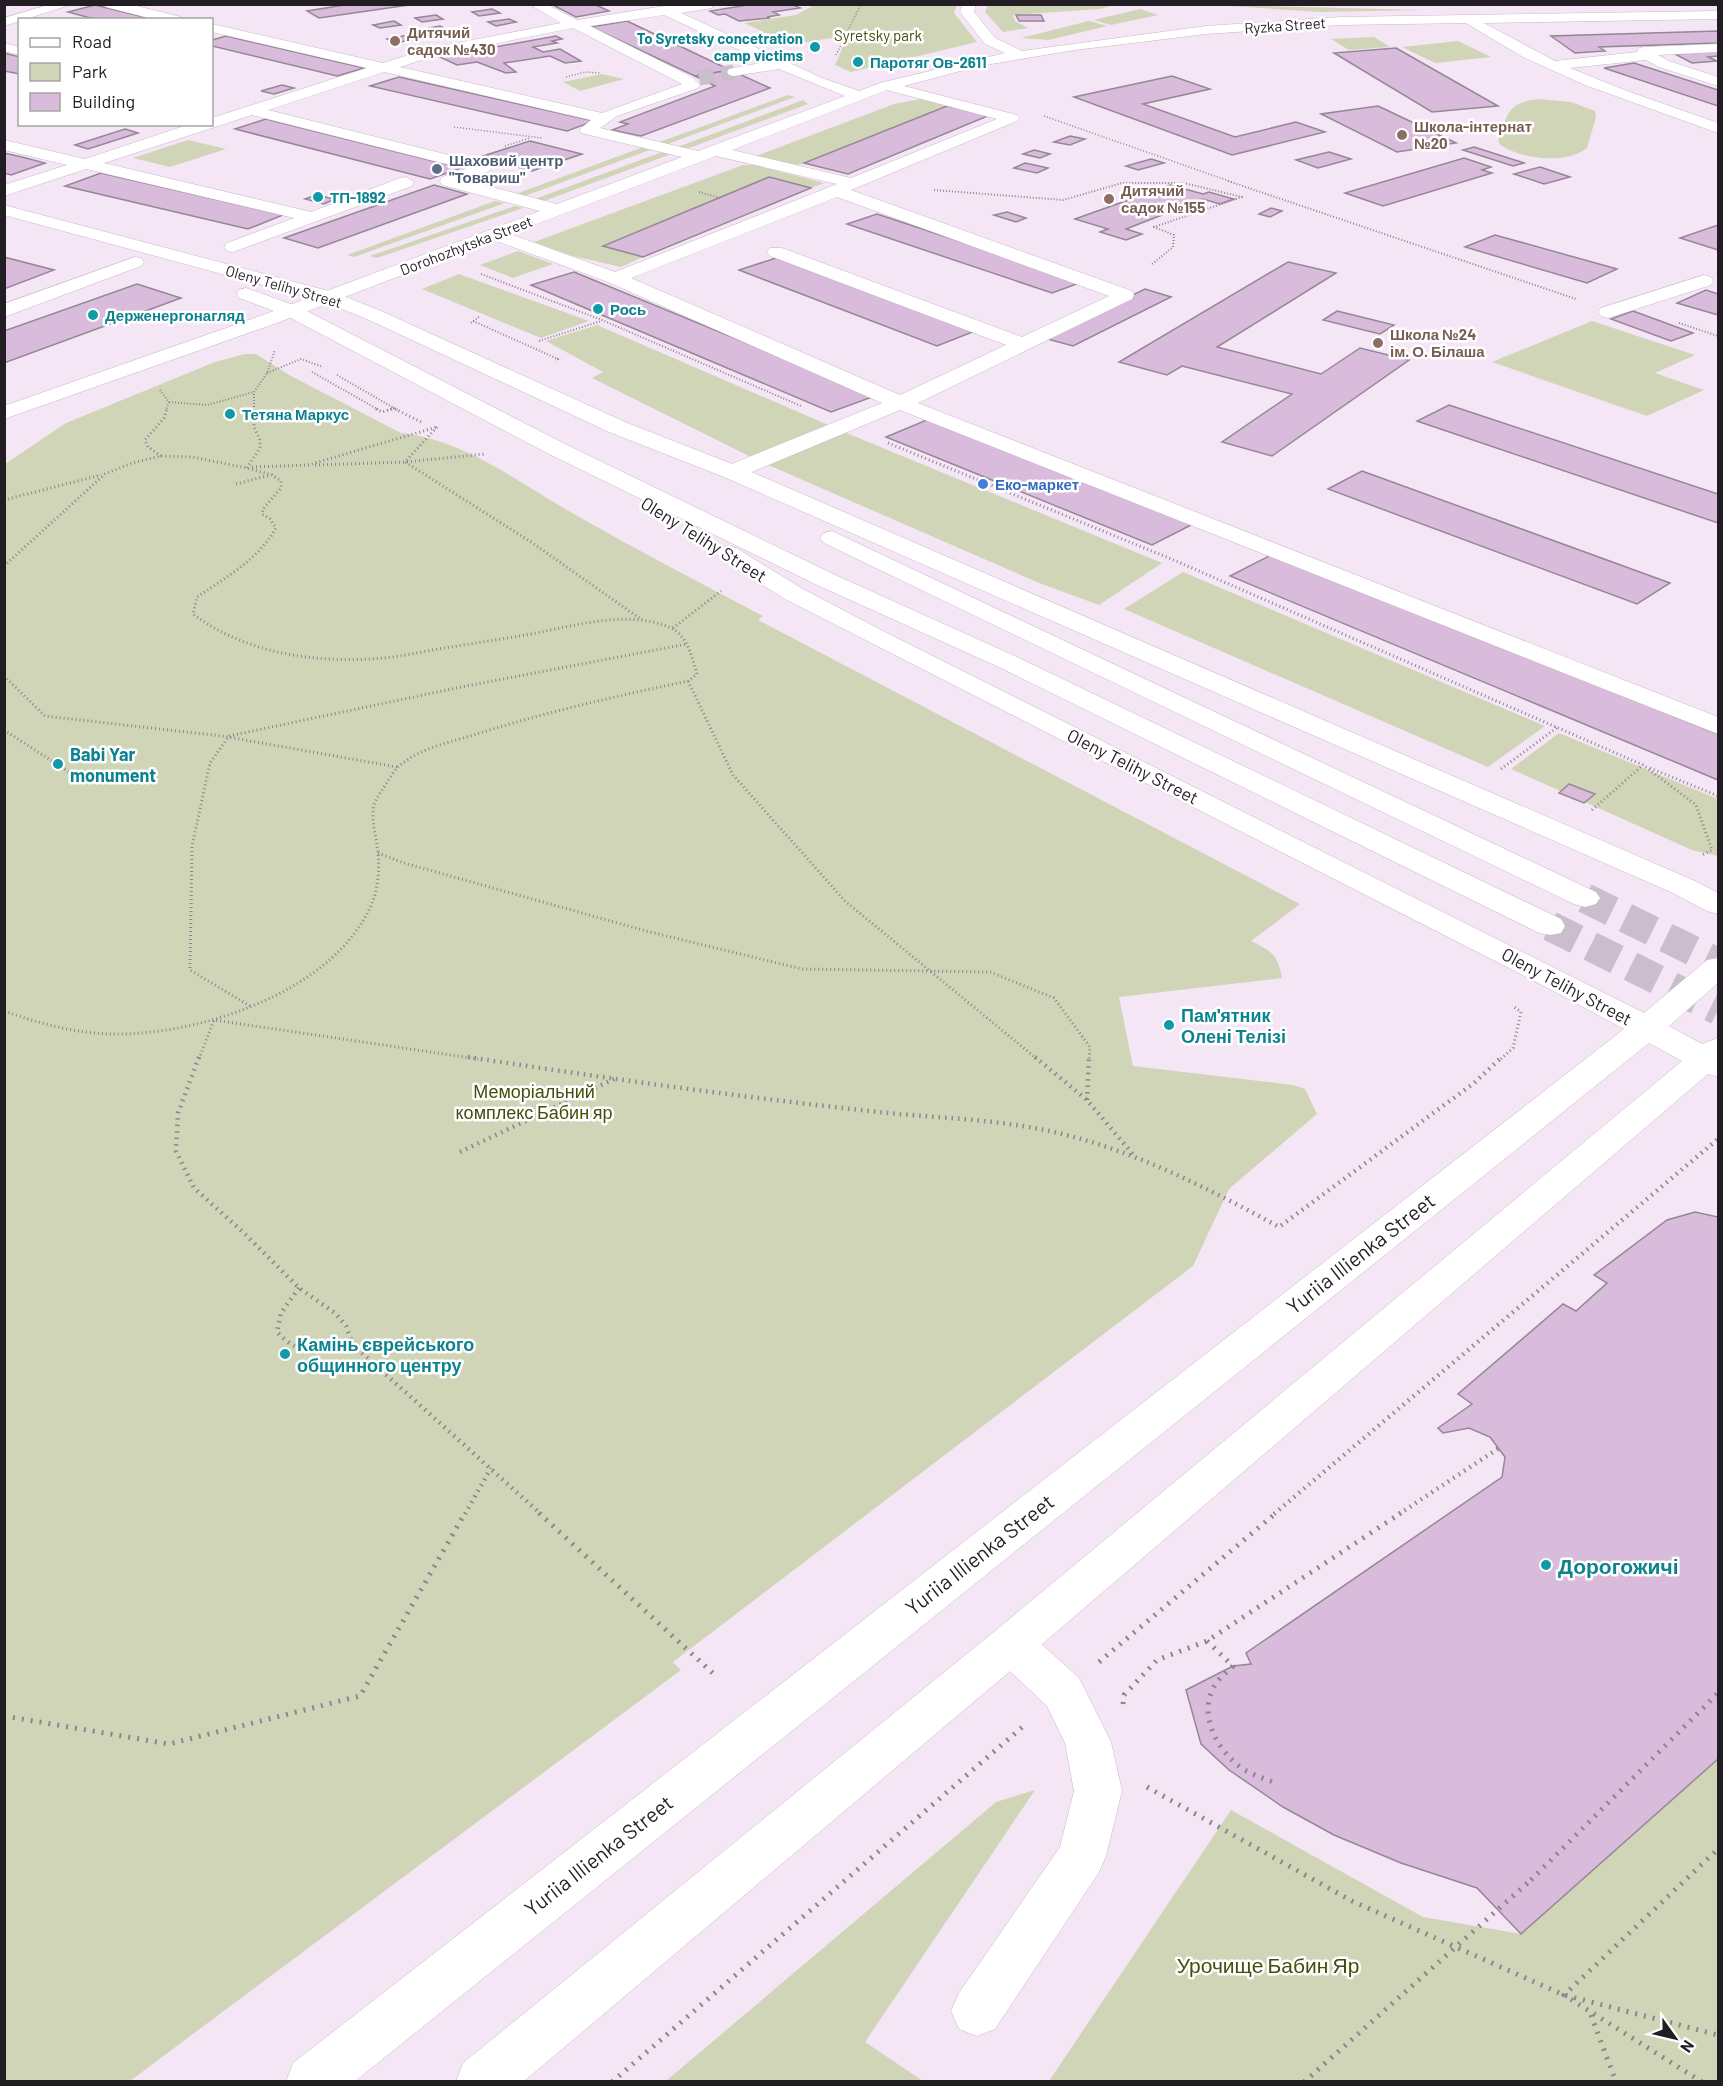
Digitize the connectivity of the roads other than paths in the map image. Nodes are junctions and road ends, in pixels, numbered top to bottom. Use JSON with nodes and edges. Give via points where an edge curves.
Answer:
{"nodes":[{"id":1,"x":67,"y":4,"type":"edge"},
{"id":2,"x":111,"y":4,"type":"edge"},
{"id":3,"x":535,"y":4,"type":"edge"},
{"id":4,"x":651,"y":4,"type":"edge"},
{"id":5,"x":970,"y":4,"type":"edge"},
{"id":6,"x":1426,"y":4,"type":"edge"},
{"id":7,"x":707,"y":5,"type":"edge"},
{"id":8,"x":666,"y":11,"type":"junction"},
{"id":9,"x":1254,"y":13,"type":"dead end"},
{"id":10,"x":1719,"y":15,"type":"edge"},
{"id":11,"x":168,"y":18,"type":"edge"},
{"id":12,"x":1450,"y":19,"type":"junction"},
{"id":13,"x":1468,"y":19,"type":"junction"},
{"id":14,"x":4,"y":21,"type":"edge"},
{"id":15,"x":1149,"y":22,"type":"dead end"},
{"id":16,"x":1311,"y":22,"type":"junction"},
{"id":17,"x":575,"y":24,"type":"junction"},
{"id":18,"x":213,"y":28,"type":"edge"},
{"id":19,"x":1075,"y":46,"type":"junction"},
{"id":20,"x":1719,"y":48,"type":"edge"},
{"id":21,"x":1020,"y":55,"type":"junction"},
{"id":22,"x":1648,"y":55,"type":"junction"},
{"id":23,"x":780,"y":64,"type":"junction"},
{"id":24,"x":1551,"y":65,"type":"junction"},
{"id":25,"x":384,"y":67,"type":"junction"},
{"id":26,"x":734,"y":72,"type":"tunnel mouth"},
{"id":27,"x":1719,"y":82,"type":"edge"},
{"id":28,"x":885,"y":86,"type":"junction"},
{"id":29,"x":859,"y":96,"type":"junction"},
{"id":30,"x":221,"y":102,"type":"dead end"},
{"id":31,"x":251,"y":110,"type":"junction"},
{"id":32,"x":213,"y":123,"type":"edge"},
{"id":33,"x":201,"y":126,"type":"edge"},
{"id":34,"x":602,"y":126,"type":"junction"},
{"id":35,"x":1719,"y":128,"type":"edge"},
{"id":36,"x":577,"y":142,"type":"dead end"},
{"id":37,"x":4,"y":145,"type":"edge"},
{"id":38,"x":709,"y":154,"type":"junction"},
{"id":39,"x":85,"y":164,"type":"junction"},
{"id":40,"x":406,"y":183,"type":"dead end"},
{"id":41,"x":844,"y":187,"type":"junction"},
{"id":42,"x":4,"y":191,"type":"edge"},
{"id":43,"x":4,"y":210,"type":"edge"},
{"id":44,"x":558,"y":210,"type":"junction"},
{"id":45,"x":312,"y":217,"type":"junction"},
{"id":46,"x":4,"y":228,"type":"edge"},
{"id":47,"x":493,"y":234,"type":"junction"},
{"id":48,"x":233,"y":247,"type":"dead end"},
{"id":49,"x":776,"y":252,"type":"dead end"},
{"id":50,"x":135,"y":262,"type":"junction"},
{"id":51,"x":615,"y":278,"type":"junction"},
{"id":52,"x":1714,"y":280,"type":"edge"},
{"id":53,"x":329,"y":297,"type":"junction"},
{"id":54,"x":1613,"y":310,"type":"road end"},
{"id":55,"x":4,"y":311,"type":"edge"},
{"id":56,"x":292,"y":311,"type":"junction"},
{"id":57,"x":1022,"y":345,"type":"junction"},
{"id":58,"x":72,"y":391,"type":"junction"},
{"id":59,"x":900,"y":403,"type":"junction"},
{"id":60,"x":4,"y":413,"type":"edge"},
{"id":61,"x":617,"y":427,"type":"junction"},
{"id":62,"x":4,"y":429,"type":"edge"},
{"id":63,"x":557,"y":449,"type":"junction"},
{"id":64,"x":732,"y":472,"type":"junction"},
{"id":65,"x":1719,"y":726,"type":"edge"},
{"id":66,"x":1585,"y":898,"type":"tunnel mouth"},
{"id":67,"x":1719,"y":904,"type":"edge"},
{"id":68,"x":1551,"y":926,"type":"tunnel mouth"},
{"id":69,"x":1719,"y":967,"type":"edge"},
{"id":70,"x":1647,"y":1028,"type":"junction"},
{"id":71,"x":1714,"y":1058,"type":"edge"},
{"id":72,"x":1011,"y":1644,"type":"junction"},
{"id":73,"x":977,"y":2011,"type":"dead end"},
{"id":74,"x":312,"y":2082,"type":"edge"},
{"id":75,"x":482,"y":2082,"type":"edge"}],
"edges":[{"from":1,"to":14,"type":"main road"},
{"from":2,"to":11,"type":"main road"},
{"from":3,"to":17,"type":"main road"},
{"from":4,"to":8,"type":"main road"},
{"from":5,"to":21,"type":"main road","via":[[967,12],[990,41]]},
{"from":6,"to":12,"type":"main road"},
{"from":7,"to":8,"type":"main road"},
{"from":8,"to":17,"type":"main road"},
{"from":8,"to":23,"type":"main road"},
{"from":9,"to":16,"type":"main road"},
{"from":10,"to":13,"type":"main road","name":"Ryzka Street"},
{"from":12,"to":13,"type":"main road","name":"Ryzka Street"},
{"from":12,"to":16,"type":"main road","name":"Ryzka Street"},
{"from":13,"to":24,"type":"main road"},
{"from":15,"to":19,"type":"main road"},
{"from":16,"to":19,"type":"main road","name":"Ryzka Street"},
{"from":17,"to":25,"type":"main road","via":[[431,52]]},
{"from":17,"to":34,"type":"main road","via":[[693,79],[693,85]]},
{"from":18,"to":25,"type":"main road"},
{"from":19,"to":21,"type":"main road","name":"Ryzka Street"},
{"from":20,"to":22,"type":"main road","via":[[1644,51]]},
{"from":21,"to":28,"type":"main road","name":"Ryzka Street"},
{"from":22,"to":24,"type":"main road"},
{"from":22,"to":27,"type":"main road"},
{"from":23,"to":26,"type":"main road"},
{"from":23,"to":29,"type":"main road"},
{"from":24,"to":35,"type":"main road","via":[[1630,98]]},
{"from":25,"to":31,"type":"main road"},
{"from":25,"to":34,"type":"main road"},
{"from":28,"to":29,"type":"main road","name":"Ryzka Street"},
{"from":28,"to":41,"type":"main road","via":[[1012,118]]},
{"from":29,"to":38,"type":"main road","name":"Dorohozhytska Street"},
{"from":30,"to":31,"type":"main road"},
{"from":31,"to":32,"type":"main road"},
{"from":31,"to":44,"type":"main road","via":[[483,168],[448,181]]},
{"from":33,"to":39,"type":"main road"},
{"from":34,"to":36,"type":"main road"},
{"from":34,"to":38,"type":"main road"},
{"from":37,"to":39,"type":"main road"},
{"from":38,"to":41,"type":"main road"},
{"from":38,"to":44,"type":"main road","name":"Dorohozhytska Street"},
{"from":39,"to":42,"type":"main road"},
{"from":39,"to":45,"type":"main road"},
{"from":40,"to":45,"type":"main road"},
{"from":41,"to":51,"type":"main road"},
{"from":41,"to":57,"type":"main road","via":[[1125,295]]},
{"from":43,"to":53,"type":"main road","name":"Oleny Telihy Street"},
{"from":44,"to":47,"type":"main road","name":"Dorohozhytska Street"},
{"from":45,"to":48,"type":"main road"},
{"from":46,"to":50,"type":"main road","name":"Oleny Telihy Street"},
{"from":47,"to":51,"type":"main road"},
{"from":47,"to":53,"type":"main road","name":"Dorohozhytska Street"},
{"from":49,"to":57,"type":"main road"},
{"from":50,"to":55,"type":"main road"},
{"from":50,"to":56,"type":"main road","name":"Oleny Telihy Street"},
{"from":51,"to":59,"type":"main road"},
{"from":52,"to":54,"type":"main road"},
{"from":53,"to":56,"type":"main road","name":"Dorohozhytska Street"},
{"from":53,"to":61,"type":"main road","name":"Oleny Telihy Street"},
{"from":56,"to":58,"type":"main road","name":"Dorohozhytska Street"},
{"from":56,"to":63,"type":"main road","name":"Oleny Telihy Street"},
{"from":57,"to":59,"type":"main road"},
{"from":58,"to":60,"type":"main road","name":"Dorohozhytska Street"},
{"from":58,"to":62,"type":"main road","name":"Dorohozhytska Street"},
{"from":59,"to":64,"type":"main road"},
{"from":59,"to":65,"type":"main road"},
{"from":61,"to":64,"type":"main road","name":"Oleny Telihy Street"},
{"from":61,"to":66,"type":"main road","name":"Oleny Telihy Street","via":[[716,481],[957,600]]},
{"from":63,"to":68,"type":"main road","name":"Oleny Telihy Street","via":[[824,579],[1010,663]]},
{"from":63,"to":70,"type":"main road","name":"Oleny Telihy Street","via":[[794,594]]},
{"from":64,"to":67,"type":"main road","name":"Oleny Telihy Street"},
{"from":69,"to":70,"type":"main road","name":"Yuriia Illienka Street"},
{"from":70,"to":71,"type":"main road","name":"Oleny Telihy Street"},
{"from":70,"to":74,"type":"main road","name":"Yuriia Illienka Street"},
{"from":71,"to":72,"type":"main road"},
{"from":72,"to":73,"type":"main road","via":[[1063,1692],[1088,1742],[1098,1791],[1082,1856]]},
{"from":72,"to":75,"type":"main road"}]}
